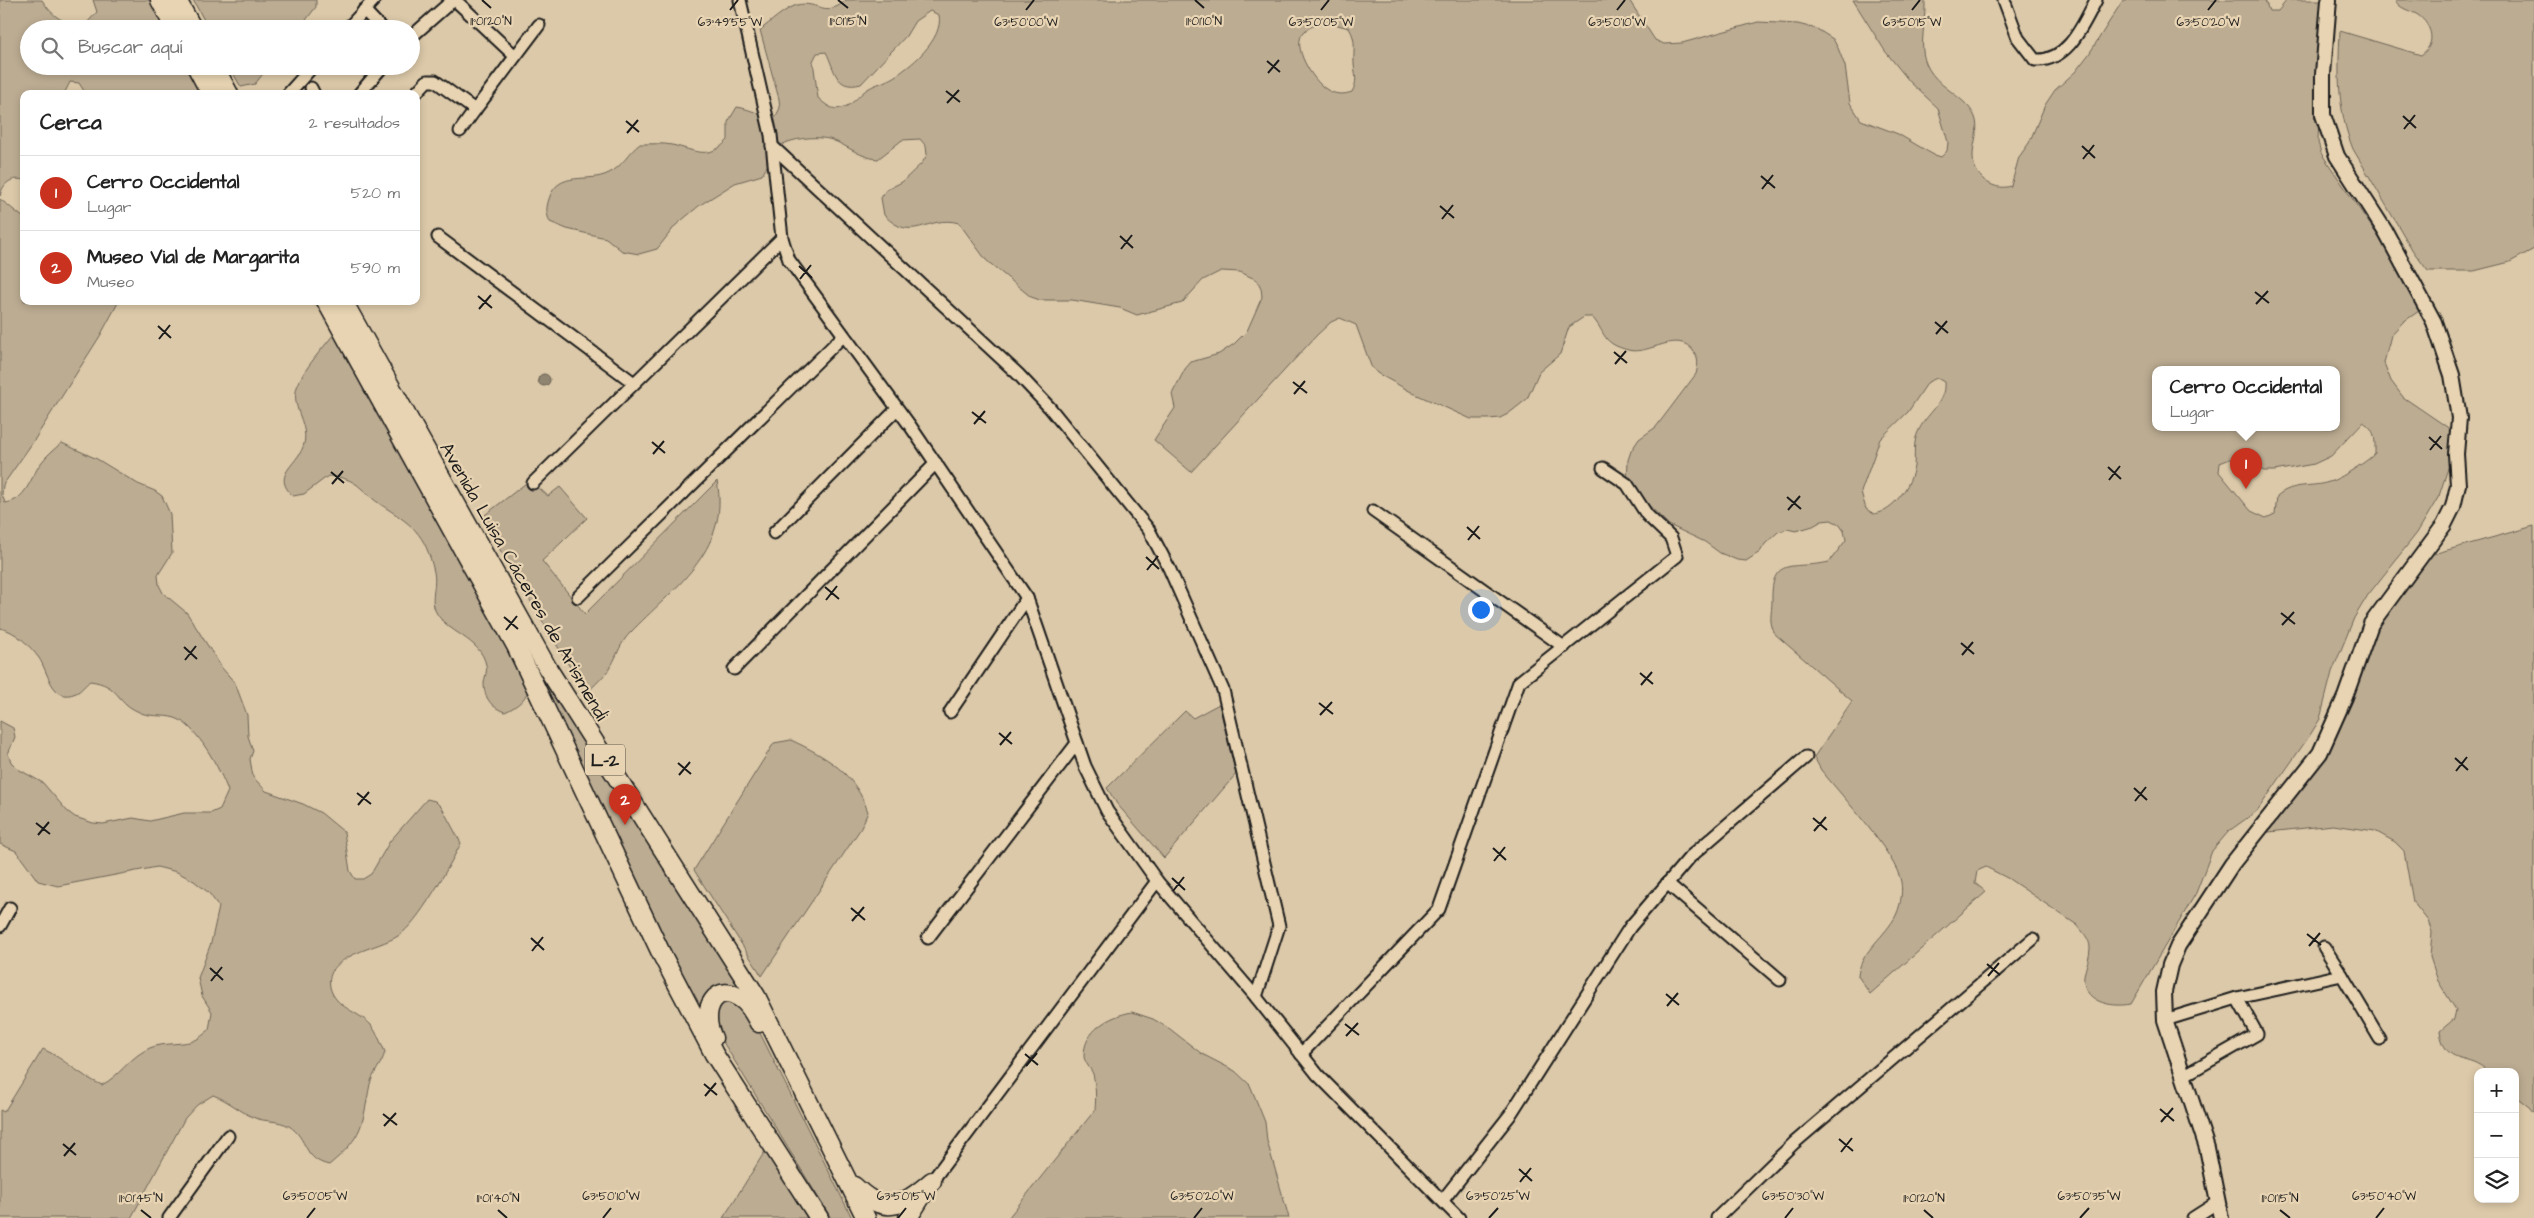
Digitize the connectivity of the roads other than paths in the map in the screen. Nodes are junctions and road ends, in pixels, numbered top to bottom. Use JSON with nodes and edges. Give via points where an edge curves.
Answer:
{"nodes":[{"id":1,"x":160,"y":0,"type":"edge"},
{"id":2,"x":177,"y":0,"type":"edge"},
{"id":3,"x":374,"y":0,"type":"edge"},
{"id":4,"x":454,"y":0,"type":"edge"},
{"id":5,"x":740,"y":0,"type":"edge"},
{"id":6,"x":2004,"y":0,"type":"edge"},
{"id":7,"x":2096,"y":0,"type":"edge"},
{"id":8,"x":2328,"y":0,"type":"edge"},
{"id":9,"x":364,"y":10,"type":"junction"},
{"id":10,"x":170,"y":20,"type":"edge"},
{"id":11,"x":188,"y":20,"type":"edge"},
{"id":12,"x":355,"y":20,"type":"edge"},
{"id":13,"x":373,"y":20,"type":"edge"},
{"id":14,"x":539,"y":25,"type":"dead end"},
{"id":15,"x":420,"y":29,"type":"edge"},
{"id":16,"x":515,"y":56,"type":"junction"},
{"id":17,"x":201,"y":75,"type":"edge"},
{"id":18,"x":219,"y":75,"type":"edge"},
{"id":19,"x":305,"y":75,"type":"edge"},
{"id":20,"x":375,"y":75,"type":"edge"},
{"id":21,"x":209,"y":90,"type":"edge"},
{"id":22,"x":227,"y":90,"type":"edge"},
{"id":23,"x":292,"y":90,"type":"edge"},
{"id":24,"x":362,"y":90,"type":"edge"},
{"id":25,"x":419,"y":90,"type":"edge"},
{"id":26,"x":475,"y":110,"type":"junction"},
{"id":27,"x":460,"y":131,"type":"dead end"},
{"id":28,"x":772,"y":146,"type":"junction"},
{"id":29,"x":438,"y":237,"type":"dead end"},
{"id":30,"x":782,"y":238,"type":"junction"},
{"id":31,"x":328,"y":305,"type":"edge"},
{"id":32,"x":345,"y":305,"type":"edge"},
{"id":33,"x":842,"y":336,"type":"junction"},
{"id":34,"x":634,"y":383,"type":"junction"},
{"id":35,"x":897,"y":409,"type":"junction"},
{"id":36,"x":936,"y":463,"type":"junction"},
{"id":37,"x":1603,"y":468,"type":"dead end"},
{"id":38,"x":533,"y":483,"type":"dead end"},
{"id":39,"x":1373,"y":511,"type":"dead end"},
{"id":40,"x":774,"y":533,"type":"dead end"},
{"id":41,"x":578,"y":597,"type":"dead end"},
{"id":42,"x":1027,"y":598,"type":"junction"},
{"id":43,"x":1564,"y":647,"type":"junction"},
{"id":44,"x":734,"y":669,"type":"dead end"},
{"id":45,"x":950,"y":712,"type":"dead end"},
{"id":46,"x":1077,"y":743,"type":"junction"},
{"id":47,"x":1806,"y":757,"type":"dead end"},
{"id":48,"x":1157,"y":881,"type":"junction"},
{"id":49,"x":1667,"y":883,"type":"junction"},
{"id":50,"x":10,"y":908,"type":"dead end"},
{"id":51,"x":0,"y":926,"type":"edge"},
{"id":52,"x":928,"y":938,"type":"dead end"},
{"id":53,"x":2033,"y":939,"type":"dead end"},
{"id":54,"x":2324,"y":947,"type":"dead end"},
{"id":55,"x":2342,"y":975,"type":"junction"},
{"id":56,"x":1780,"y":980,"type":"dead end"},
{"id":57,"x":1256,"y":997,"type":"junction"},
{"id":58,"x":2237,"y":998,"type":"junction"},
{"id":59,"x":2166,"y":1020,"type":"junction"},
{"id":60,"x":2380,"y":1038,"type":"dead end"},
{"id":61,"x":1301,"y":1054,"type":"junction"},
{"id":62,"x":2183,"y":1076,"type":"junction"},
{"id":63,"x":762,"y":1129,"type":"junction"},
{"id":64,"x":228,"y":1136,"type":"dead end"},
{"id":65,"x":831,"y":1147,"type":"junction"},
{"id":66,"x":847,"y":1180,"type":"junction"},
{"id":67,"x":932,"y":1181,"type":"junction"},
{"id":68,"x":1443,"y":1200,"type":"junction"},
{"id":69,"x":2218,"y":1202,"type":"junction"},
{"id":70,"x":169,"y":1218,"type":"edge"},
{"id":71,"x":819,"y":1218,"type":"edge"},
{"id":72,"x":866,"y":1218,"type":"edge"},
{"id":73,"x":908,"y":1218,"type":"edge"},
{"id":74,"x":1459,"y":1218,"type":"edge"},
{"id":75,"x":1716,"y":1218,"type":"edge"},
{"id":76,"x":2193,"y":1218,"type":"edge"},
{"id":77,"x":2221,"y":1218,"type":"edge"}],
"edges":[{"from":1,"to":10,"type":"main road"},
{"from":2,"to":11,"type":"main road"},
{"from":3,"to":9,"type":"street"},
{"from":4,"to":15,"type":"street"},
{"from":4,"to":16,"type":"street"},
{"from":5,"to":28,"type":"street"},
{"from":6,"to":7,"type":"street","via":[[2018,38],[2035,60],[2045,61],[2061,53],[2077,36]]},
{"from":8,"to":59,"type":"street","via":[[2323,115],[2337,156],[2385,230],[2434,322],[2454,384],[2459,418],[2458,485],[2453,507],[2444,525],[2371,624],[2345,697],[2320,753],[2232,864],[2178,946],[2164,992]]},
{"from":9,"to":12,"type":"street"},
{"from":9,"to":13,"type":"street"},
{"from":14,"to":16,"type":"street"},
{"from":16,"to":26,"type":"street"},
{"from":17,"to":21,"type":"main road"},
{"from":18,"to":22,"type":"main road"},
{"from":19,"to":23,"type":"street"},
{"from":20,"to":24,"type":"street"},
{"from":25,"to":26,"type":"street","via":[[427,81],[435,81]]},
{"from":26,"to":27,"type":"street"},
{"from":28,"to":30,"type":"street"},
{"from":28,"to":57,"type":"street","via":[[1018,374],[1050,408],[1149,530],[1222,690],[1279,926]]},
{"from":29,"to":34,"type":"street"},
{"from":30,"to":33,"type":"street","via":[[789,260]]},
{"from":30,"to":34,"type":"street"},
{"from":31,"to":63,"type":"main road","name":"Avenida Luisa Cáceres de Arismendi","number":"L-2","via":[[516,646],[701,1031]]},
{"from":32,"to":65,"type":"main road","name":"Avenida Luisa Cáceres de Arismendi","number":"L-2","via":[[548,670],[756,996]]},
{"from":33,"to":35,"type":"street"},
{"from":33,"to":41,"type":"street"},
{"from":34,"to":38,"type":"street"},
{"from":35,"to":36,"type":"street"},
{"from":35,"to":40,"type":"street"},
{"from":36,"to":42,"type":"street"},
{"from":36,"to":44,"type":"street"},
{"from":37,"to":43,"type":"street","via":[[1627,484],[1647,515],[1671,538],[1677,556]]},
{"from":39,"to":43,"type":"street"},
{"from":42,"to":45,"type":"street"},
{"from":42,"to":46,"type":"street"},
{"from":43,"to":61,"type":"street","via":[[1519,682],[1439,909]]},
{"from":46,"to":48,"type":"street","via":[[1107,811]]},
{"from":46,"to":52,"type":"street"},
{"from":47,"to":49,"type":"street","via":[[1690,857]]},
{"from":48,"to":57,"type":"street"},
{"from":48,"to":67,"type":"street"},
{"from":49,"to":56,"type":"street"},
{"from":49,"to":68,"type":"street","via":[[1630,927],[1510,1115]]},
{"from":50,"to":51,"type":"street"},
{"from":53,"to":75,"type":"street","via":[[1794,1143]]},
{"from":54,"to":55,"type":"street"},
{"from":55,"to":58,"type":"street"},
{"from":55,"to":60,"type":"street"},
{"from":57,"to":61,"type":"street"},
{"from":58,"to":59,"type":"street"},
{"from":58,"to":62,"type":"street","via":[[2257,1034]]},
{"from":59,"to":62,"type":"street"},
{"from":61,"to":68,"type":"street","via":[[1318,1076]]},
{"from":62,"to":69,"type":"street","via":[[2207,1148]]},
{"from":63,"to":65,"type":"main road","via":[[711,1035],[707,1022],[709,1006],[719,996],[736,997],[751,1009]]},
{"from":63,"to":71,"type":"main road","name":"Avenida Luisa Cáceres de Arismendi","number":"L-2"},
{"from":64,"to":70,"type":"street"},
{"from":65,"to":66,"type":"main road","name":"Avenida Luisa Cáceres de Arismendi","number":"L-2"},
{"from":66,"to":67,"type":"main road","via":[[874,1203],[883,1206],[906,1200]]},
{"from":66,"to":72,"type":"main road","name":"Avenida Luisa Cáceres de Arismendi","number":"L-2"},
{"from":67,"to":73,"type":"main road"},
{"from":68,"to":74,"type":"street"},
{"from":69,"to":76,"type":"street"},
{"from":69,"to":77,"type":"street"}]}
